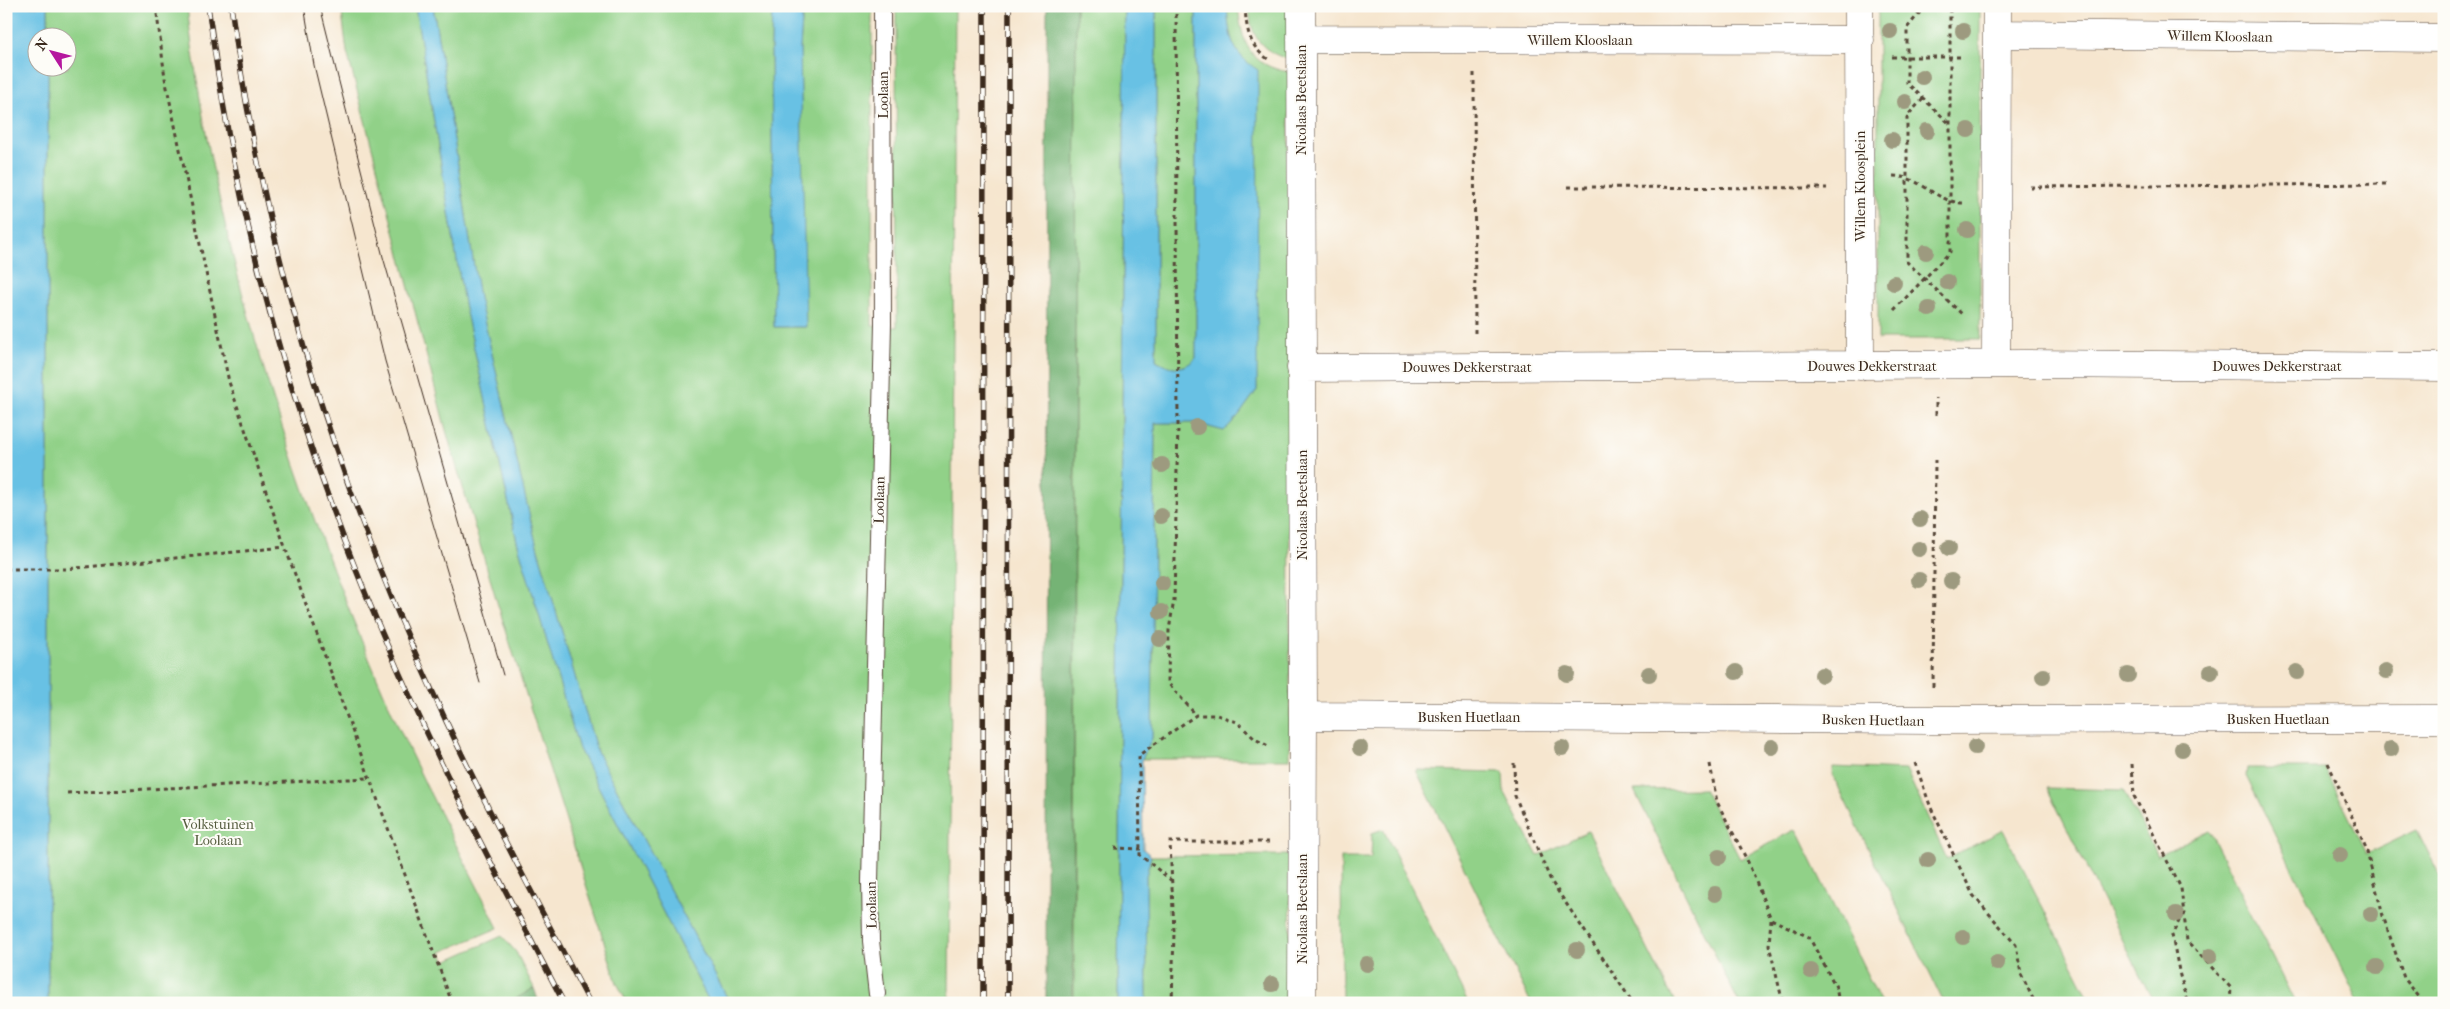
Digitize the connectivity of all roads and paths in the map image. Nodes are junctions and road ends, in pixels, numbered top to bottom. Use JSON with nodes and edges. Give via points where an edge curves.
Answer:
{"nodes":[{"id":1,"x":156,"y":6,"type":"edge"},
{"id":2,"x":882,"y":6,"type":"edge"},
{"id":3,"x":1176,"y":6,"type":"edge"},
{"id":4,"x":1245,"y":6,"type":"edge"},
{"id":5,"x":1301,"y":6,"type":"edge"},
{"id":6,"x":1860,"y":6,"type":"edge"},
{"id":7,"x":1926,"y":6,"type":"edge"},
{"id":8,"x":1947,"y":6,"type":"edge"},
{"id":9,"x":1997,"y":6,"type":"edge"},
{"id":10,"x":1997,"y":34,"type":"junction"},
{"id":11,"x":2444,"y":38,"type":"edge"},
{"id":12,"x":1301,"y":39,"type":"junction"},
{"id":13,"x":1473,"y":39,"type":"junction"},
{"id":14,"x":1860,"y":48,"type":"junction"},
{"id":15,"x":1906,"y":57,"type":"junction"},
{"id":16,"x":1949,"y":57,"type":"junction"},
{"id":17,"x":1300,"y":66,"type":"junction"},
{"id":18,"x":1923,"y":99,"type":"junction"},
{"id":19,"x":1950,"y":124,"type":"junction"},
{"id":20,"x":1906,"y":176,"type":"junction"},
{"id":21,"x":1860,"y":182,"type":"junction"},
{"id":22,"x":2389,"y":184,"type":"dead end"},
{"id":23,"x":1568,"y":187,"type":"dead end"},
{"id":24,"x":2025,"y":187,"type":"dead end"},
{"id":25,"x":1951,"y":203,"type":"junction"},
{"id":26,"x":1997,"y":203,"type":"junction"},
{"id":27,"x":1925,"y":278,"type":"junction"},
{"id":28,"x":1996,"y":355,"type":"junction"},
{"id":29,"x":1860,"y":356,"type":"junction"},
{"id":30,"x":1475,"y":367,"type":"junction"},
{"id":31,"x":2444,"y":367,"type":"edge"},
{"id":32,"x":1301,"y":368,"type":"junction"},
{"id":33,"x":1935,"y":460,"type":"dead end"},
{"id":34,"x":285,"y":547,"type":"junction"},
{"id":35,"x":6,"y":569,"type":"edge"},
{"id":36,"x":1196,"y":715,"type":"junction"},
{"id":37,"x":1303,"y":716,"type":"junction"},
{"id":38,"x":2444,"y":719,"type":"edge"},
{"id":39,"x":1932,"y":720,"type":"junction"},
{"id":40,"x":1303,"y":747,"type":"junction"},
{"id":41,"x":1915,"y":763,"type":"dead end"},
{"id":42,"x":2328,"y":763,"type":"dead end"},
{"id":43,"x":1514,"y":764,"type":"dead end"},
{"id":44,"x":1710,"y":764,"type":"dead end"},
{"id":45,"x":2132,"y":764,"type":"dead end"},
{"id":46,"x":369,"y":778,"type":"junction"},
{"id":47,"x":67,"y":793,"type":"dead end"},
{"id":48,"x":1302,"y":842,"type":"junction"},
{"id":49,"x":1114,"y":848,"type":"dead end"},
{"id":50,"x":1141,"y":849,"type":"junction"},
{"id":51,"x":1172,"y":881,"type":"junction"},
{"id":52,"x":2183,"y":912,"type":"junction"},
{"id":53,"x":1771,"y":919,"type":"junction"},
{"id":54,"x":877,"y":994,"type":"dead end"},
{"id":55,"x":452,"y":1003,"type":"edge"},
{"id":56,"x":1172,"y":1003,"type":"edge"},
{"id":57,"x":1302,"y":1003,"type":"edge"},
{"id":58,"x":1633,"y":1003,"type":"edge"},
{"id":59,"x":1783,"y":1003,"type":"edge"},
{"id":60,"x":1839,"y":1003,"type":"edge"},
{"id":61,"x":2035,"y":1003,"type":"edge"},
{"id":62,"x":2189,"y":1003,"type":"edge"},
{"id":63,"x":2230,"y":1003,"type":"edge"},
{"id":64,"x":2424,"y":1003,"type":"edge"}],
"edges":[{"from":1,"to":34,"type":"path","via":[[164,78],[229,382]]},
{"from":2,"to":54,"type":"lane","name":"Loolaan","via":[[883,324],[870,882],[871,942]]},
{"from":3,"to":36,"type":"path","via":[[1178,425],[1174,600],[1169,630],[1168,683]]},
{"from":4,"to":17,"type":"path","via":[[1246,26],[1259,52],[1277,63]]},
{"from":5,"to":12,"type":"street","name":"Nicolaas Beetslaan"},
{"from":6,"to":14,"type":"street","name":"Willem Kloosplein"},
{"from":7,"to":15,"type":"path","via":[[1907,28]]},
{"from":8,"to":16,"type":"path","via":[[1950,12]]},
{"from":9,"to":10,"type":"street"},
{"from":10,"to":11,"type":"street","name":"Willem Klooslaan"},
{"from":10,"to":16,"type":"path","via":[[1976,57]]},
{"from":10,"to":26,"type":"street"},
{"from":12,"to":13,"type":"street","name":"Willem Klooslaan"},
{"from":12,"to":17,"type":"street","name":"Nicolaas Beetslaan"},
{"from":13,"to":14,"type":"street","name":"Willem Klooslaan"},
{"from":13,"to":30,"type":"path"},
{"from":14,"to":15,"type":"path"},
{"from":14,"to":21,"type":"street","name":"Willem Kloosplein"},
{"from":15,"to":16,"type":"path"},
{"from":15,"to":18,"type":"path","via":[[1907,83]]},
{"from":16,"to":19,"type":"path"},
{"from":17,"to":32,"type":"street","name":"Nicolaas Beetslaan"},
{"from":18,"to":19,"type":"path"},
{"from":18,"to":20,"type":"path","via":[[1907,116]]},
{"from":19,"to":25,"type":"path"},
{"from":20,"to":21,"type":"path"},
{"from":20,"to":25,"type":"path"},
{"from":20,"to":27,"type":"path","via":[[1907,262]]},
{"from":21,"to":23,"type":"path"},
{"from":21,"to":29,"type":"street","name":"Willem Kloosplein"},
{"from":22,"to":24,"type":"path"},
{"from":25,"to":26,"type":"path"},
{"from":25,"to":27,"type":"path","via":[[1950,252]]},
{"from":26,"to":28,"type":"street"},
{"from":27,"to":28,"type":"path"},
{"from":27,"to":29,"type":"path"},
{"from":28,"to":29,"type":"street","name":"Douwes Dekkerstraat"},
{"from":28,"to":31,"type":"street","name":"Douwes Dekkerstraat"},
{"from":29,"to":30,"type":"street","name":"Douwes Dekkerstraat"},
{"from":30,"to":32,"type":"street","name":"Douwes Dekkerstraat"},
{"from":32,"to":37,"type":"street","name":"Nicolaas Beetslaan"},
{"from":33,"to":39,"type":"path"},
{"from":34,"to":35,"type":"path","via":[[66,569]]},
{"from":34,"to":46,"type":"path"},
{"from":36,"to":40,"type":"path","via":[[1217,715],[1237,722],[1270,748]]},
{"from":36,"to":50,"type":"path","via":[[1139,755]]},
{"from":37,"to":39,"type":"street","name":"Busken Huetlaan"},
{"from":37,"to":40,"type":"street","name":"Nicolaas Beetslaan"},
{"from":38,"to":39,"type":"street","name":"Busken Huetlaan"},
{"from":40,"to":48,"type":"street","name":"Nicolaas Beetslaan"},
{"from":41,"to":61,"type":"path","via":[[1931,808],[1973,896],[2016,945],[2021,974]]},
{"from":42,"to":64,"type":"path","via":[[2366,848],[2382,916],[2404,978]]},
{"from":43,"to":58,"type":"path","via":[[1515,796],[1551,881]]},
{"from":44,"to":53,"type":"path","via":[[1717,802],[1748,862]]},
{"from":45,"to":52,"type":"path","via":[[2134,796],[2181,888]]},
{"from":46,"to":47,"type":"path"},
{"from":46,"to":55,"type":"path"},
{"from":48,"to":51,"type":"path","via":[[1170,842]]},
{"from":48,"to":57,"type":"street","name":"Nicolaas Beetslaan"},
{"from":49,"to":50,"type":"path"},
{"from":50,"to":51,"type":"path","via":[[1140,855]]},
{"from":51,"to":56,"type":"path"},
{"from":52,"to":62,"type":"path","via":[[2172,935]]},
{"from":52,"to":63,"type":"path","via":[[2186,941],[2231,988]]},
{"from":53,"to":59,"type":"path","via":[[1770,945]]},
{"from":53,"to":60,"type":"path","via":[[1809,937],[1836,986]]}]}
